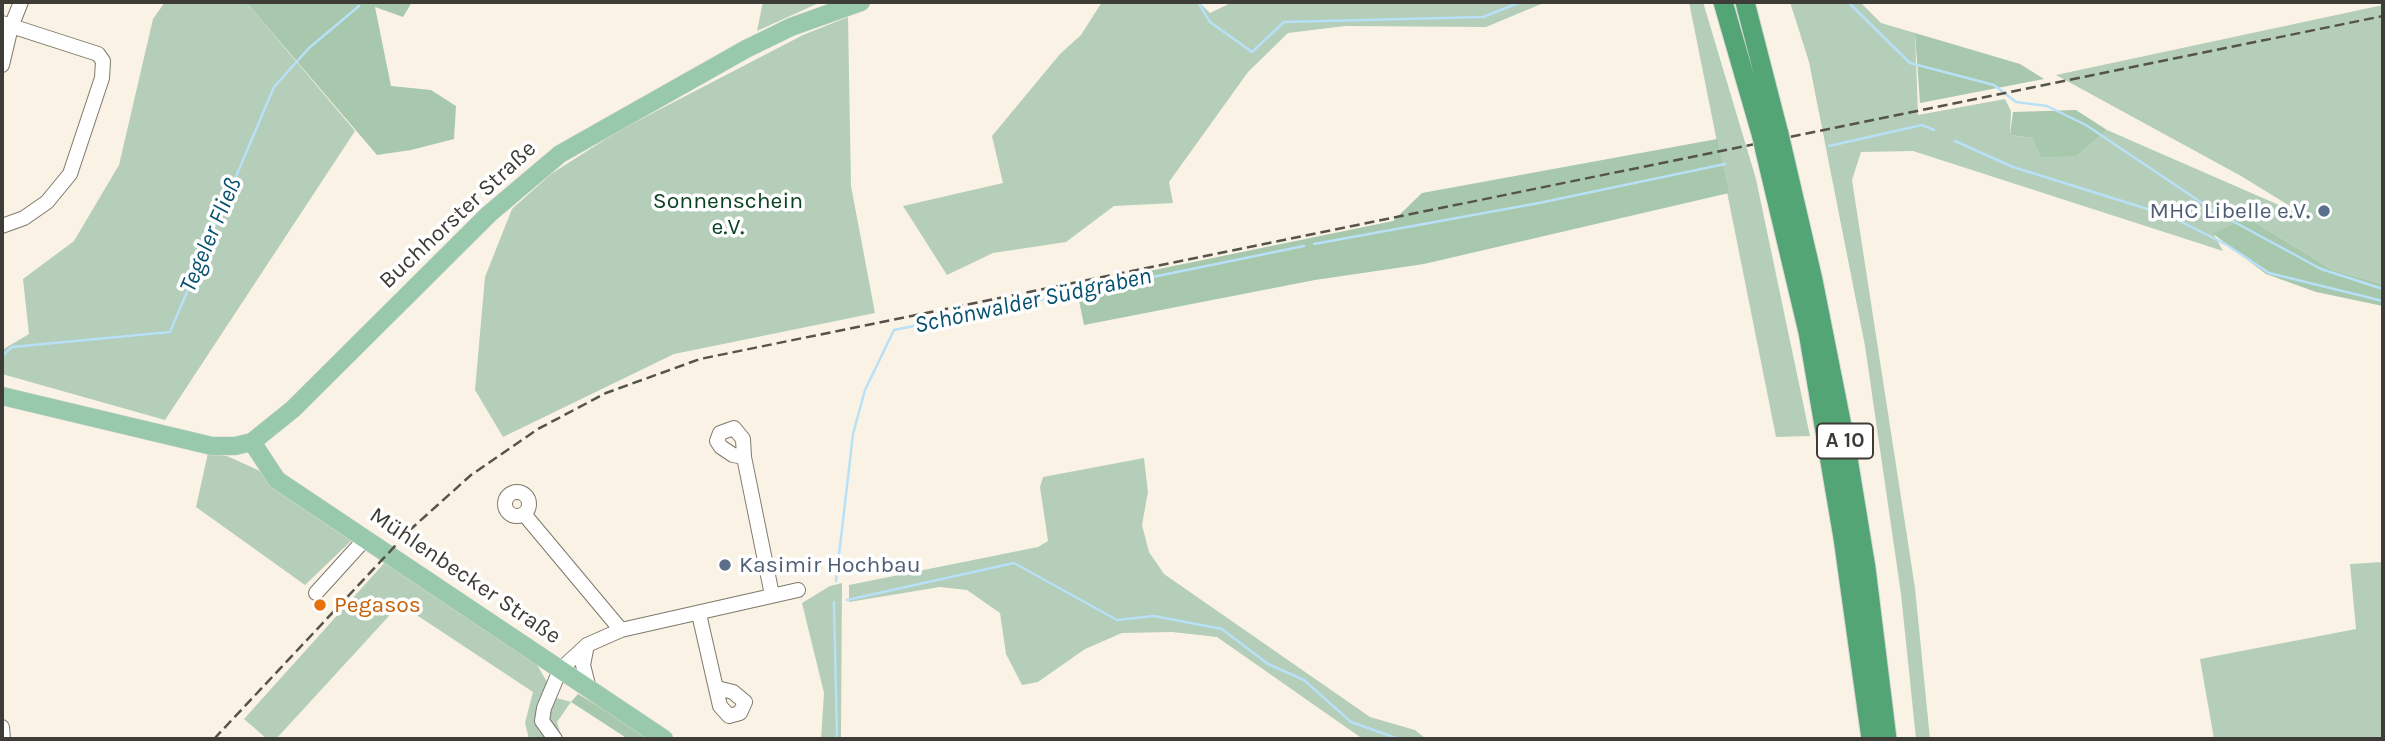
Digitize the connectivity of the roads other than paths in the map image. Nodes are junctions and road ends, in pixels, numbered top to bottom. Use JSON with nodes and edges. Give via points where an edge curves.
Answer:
{"nodes":[{"id":1,"x":22,"y":2,"type":"edge"},
{"id":2,"x":861,"y":2,"type":"edge"},
{"id":3,"x":1723,"y":2,"type":"edge"},
{"id":4,"x":1745,"y":2,"type":"edge"},
{"id":5,"x":6,"y":25,"type":"edge"},
{"id":6,"x":2,"y":65,"type":"edge"},
{"id":7,"x":1772,"y":142,"type":"junction"},
{"id":8,"x":2,"y":226,"type":"edge"},
{"id":9,"x":2,"y":396,"type":"edge"},
{"id":10,"x":252,"y":442,"type":"junction"},
{"id":11,"x":744,"y":457,"type":"dead end"},
{"id":12,"x":524,"y":514,"type":"dead end"},
{"id":13,"x":365,"y":539,"type":"junction"},
{"id":14,"x":798,"y":590,"type":"dead end"},
{"id":15,"x":316,"y":593,"type":"dead end"},
{"id":16,"x":772,"y":595,"type":"junction"},
{"id":17,"x":699,"y":614,"type":"junction"},
{"id":18,"x":621,"y":630,"type":"junction"},
{"id":19,"x":587,"y":645,"type":"junction"},
{"id":20,"x":560,"y":670,"type":"junction"},
{"id":21,"x":716,"y":688,"type":"dead end"},
{"id":22,"x":589,"y":689,"type":"junction"},
{"id":23,"x":2,"y":727,"type":"edge"},
{"id":24,"x":3,"y":739,"type":"edge"},
{"id":25,"x":555,"y":739,"type":"edge"},
{"id":26,"x":664,"y":739,"type":"edge"},
{"id":27,"x":1871,"y":739,"type":"edge"},
{"id":28,"x":1887,"y":739,"type":"edge"}],
"edges":[{"from":1,"to":5,"type":"street"},
{"from":2,"to":10,"type":"main road","name":"Buchhorster Straße","via":[[746,49],[560,154],[489,214],[293,410]]},
{"from":3,"to":7,"type":"highway","number":"A 10"},
{"from":4,"to":7,"type":"highway","number":"A 10"},
{"from":5,"to":6,"type":"street"},
{"from":5,"to":8,"type":"street","via":[[98,54],[103,61],[102,78],[70,174],[47,202]]},
{"from":7,"to":27,"type":"highway","number":"A 10","via":[[1843,538]]},
{"from":7,"to":28,"type":"highway","number":"A 10","via":[[1814,280],[1846,446]]},
{"from":9,"to":10,"type":"main road","name":"Buchhorster Straße","via":[[218,447]]},
{"from":10,"to":13,"type":"main road","name":"Mühlenbecker Straße","via":[[277,480]]},
{"from":11,"to":16,"type":"street"},
{"from":12,"to":18,"type":"street"},
{"from":13,"to":15,"type":"street"},
{"from":13,"to":20,"type":"main road","name":"Mühlenbecker Straße"},
{"from":14,"to":16,"type":"street"},
{"from":16,"to":17,"type":"street"},
{"from":17,"to":18,"type":"street"},
{"from":17,"to":21,"type":"street"},
{"from":18,"to":19,"type":"street"},
{"from":19,"to":20,"type":"street"},
{"from":19,"to":22,"type":"street","via":[[583,665]]},
{"from":20,"to":22,"type":"main road","name":"Mühlenbecker Straße"},
{"from":20,"to":25,"type":"street","via":[[542,721]]},
{"from":22,"to":26,"type":"main road","name":"Mühlenbecker Straße"},
{"from":23,"to":24,"type":"street"}]}
